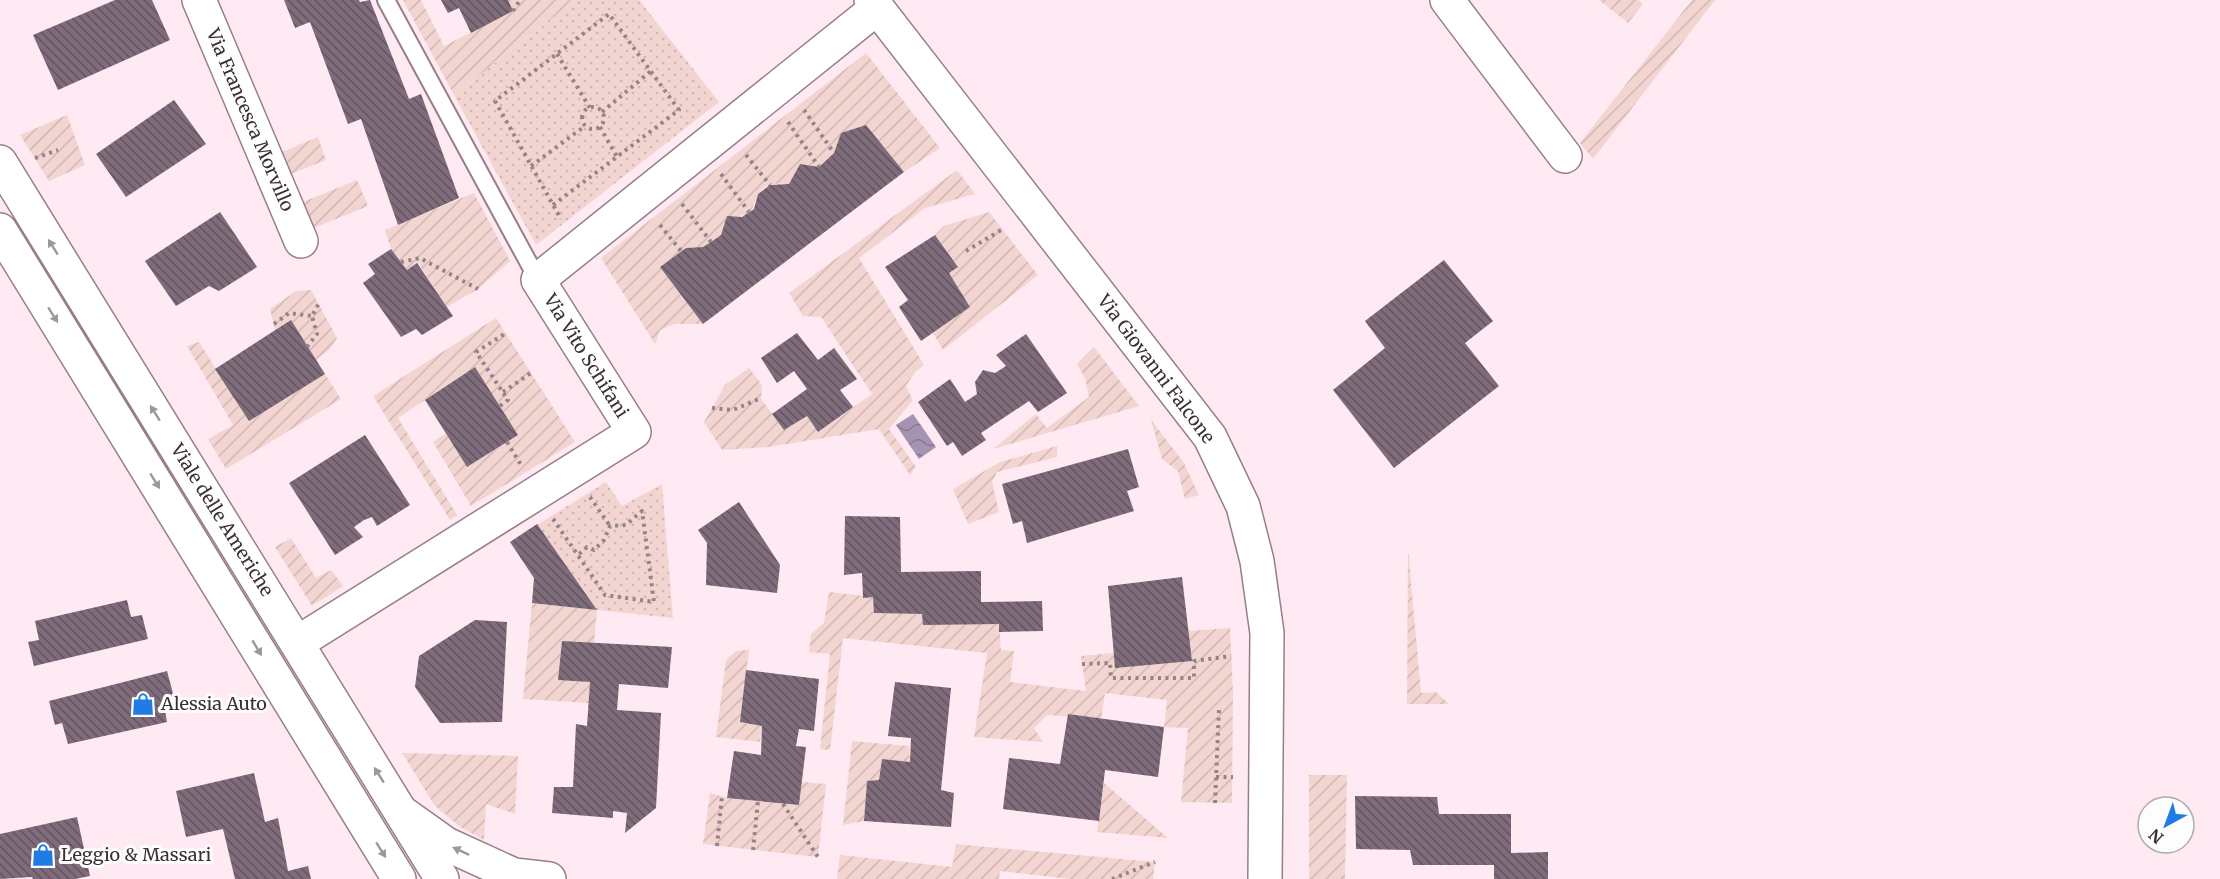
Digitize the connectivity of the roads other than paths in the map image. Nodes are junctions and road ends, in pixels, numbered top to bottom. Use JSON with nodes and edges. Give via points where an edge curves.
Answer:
{"nodes":[{"id":1,"x":199,"y":0,"type":"edge"},
{"id":2,"x":386,"y":0,"type":"edge"},
{"id":3,"x":1447,"y":0,"type":"edge"},
{"id":4,"x":874,"y":4,"type":"edge"},
{"id":5,"x":1565,"y":156,"type":"dead end"},
{"id":6,"x":0,"y":162,"type":"edge"},
{"id":7,"x":0,"y":230,"type":"edge"},
{"id":8,"x":301,"y":241,"type":"dead end"},
{"id":9,"x":538,"y":280,"type":"junction"},
{"id":10,"x":297,"y":643,"type":"junction"},
{"id":11,"x":401,"y":812,"type":"junction"},
{"id":12,"x":509,"y":877,"type":"edge"},
{"id":13,"x":399,"y":879,"type":"edge"},
{"id":14,"x":442,"y":879,"type":"edge"},
{"id":15,"x":549,"y":879,"type":"edge"},
{"id":16,"x":1265,"y":879,"type":"edge"}],
"edges":[{"from":1,"to":8,"type":"street","name":"Via Francesca Morvillo"},
{"from":2,"to":9,"type":"lane"},
{"from":3,"to":5,"type":"street"},
{"from":4,"to":9,"type":"street","name":"Via Vito Schifani"},
{"from":4,"to":16,"type":"street","name":"Via Giovanni Falcone","via":[[1210,437],[1244,506],[1267,633]]},
{"from":10,"to":6,"type":"street","name":"Viale delle Americhe","one_way":true},
{"from":7,"to":13,"type":"street","name":"Viale delle Americhe","one_way":true},
{"from":9,"to":10,"type":"street","name":"Via Vito Schifani","via":[[634,432]]},
{"from":11,"to":10,"type":"street","name":"Viale delle Americhe","one_way":true},
{"from":12,"to":11,"type":"street","one_way":true,"via":[[446,844]]},
{"from":11,"to":14,"type":"street","name":"Viale delle Americhe"},
{"from":12,"to":15,"type":"street"}]}
